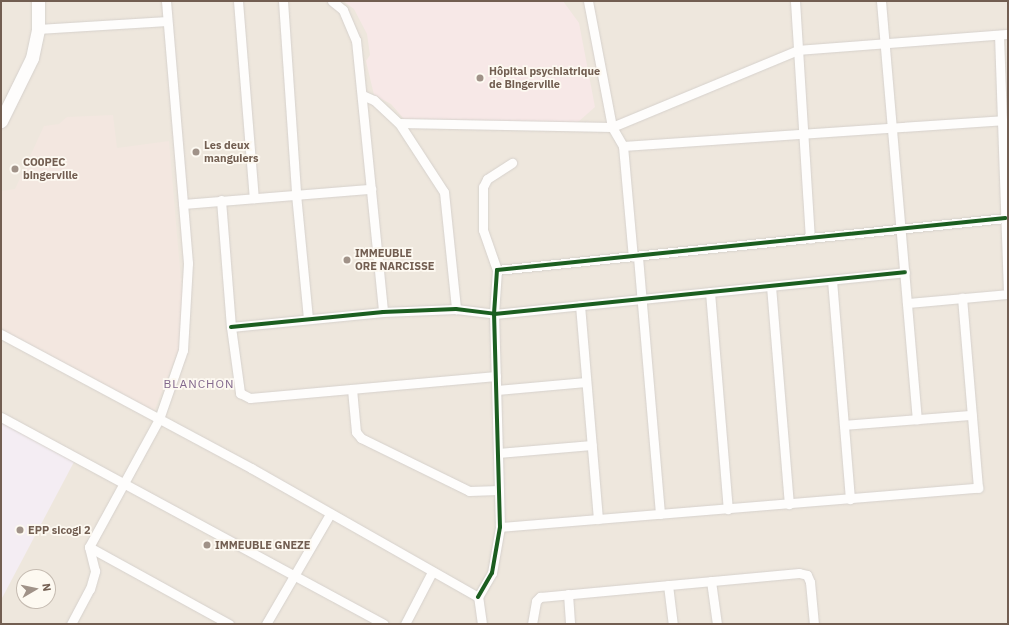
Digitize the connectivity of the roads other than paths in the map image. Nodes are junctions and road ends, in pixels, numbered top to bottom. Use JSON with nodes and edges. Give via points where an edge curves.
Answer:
{"nodes":[{"id":1,"x":38,"y":1,"type":"edge"},
{"id":2,"x":166,"y":1,"type":"edge"},
{"id":3,"x":238,"y":1,"type":"edge"},
{"id":4,"x":283,"y":1,"type":"edge"},
{"id":5,"x":332,"y":1,"type":"edge"},
{"id":6,"x":588,"y":1,"type":"edge"},
{"id":7,"x":795,"y":1,"type":"edge"},
{"id":8,"x":881,"y":1,"type":"edge"},
{"id":9,"x":167,"y":21,"type":"junction"},
{"id":10,"x":38,"y":29,"type":"junction"},
{"id":11,"x":1003,"y":34,"type":"edge"},
{"id":12,"x":884,"y":42,"type":"junction"},
{"id":13,"x":798,"y":50,"type":"junction"},
{"id":14,"x":362,"y":94,"type":"junction"},
{"id":15,"x":1002,"y":120,"type":"junction"},
{"id":16,"x":1,"y":122,"type":"edge"},
{"id":17,"x":399,"y":123,"type":"junction"},
{"id":18,"x":612,"y":127,"type":"junction"},
{"id":19,"x":892,"y":127,"type":"junction"},
{"id":20,"x":803,"y":132,"type":"junction"},
{"id":21,"x":623,"y":146,"type":"junction"},
{"id":22,"x":512,"y":163,"type":"dead end"},
{"id":23,"x":1006,"y":174,"type":"edge"},
{"id":24,"x":371,"y":189,"type":"junction"},
{"id":25,"x":296,"y":194,"type":"junction"},
{"id":26,"x":254,"y":198,"type":"junction"},
{"id":27,"x":221,"y":200,"type":"junction"},
{"id":28,"x":183,"y":204,"type":"junction"},
{"id":29,"x":1005,"y":218,"type":"junction"},
{"id":30,"x":901,"y":229,"type":"junction"},
{"id":31,"x":810,"y":239,"type":"junction"},
{"id":32,"x":636,"y":257,"type":"junction"},
{"id":33,"x":497,"y":270,"type":"junction"},
{"id":34,"x":905,"y":272,"type":"junction"},
{"id":35,"x":832,"y":280,"type":"junction"},
{"id":36,"x":771,"y":286,"type":"junction"},
{"id":37,"x":1008,"y":289,"type":"edge"},
{"id":38,"x":710,"y":292,"type":"junction"},
{"id":39,"x":1008,"y":294,"type":"edge"},
{"id":40,"x":962,"y":298,"type":"junction"},
{"id":41,"x":642,"y":299,"type":"junction"},
{"id":42,"x":907,"y":303,"type":"junction"},
{"id":43,"x":580,"y":305,"type":"junction"},
{"id":44,"x":456,"y":309,"type":"junction"},
{"id":45,"x":383,"y":312,"type":"junction"},
{"id":46,"x":494,"y":314,"type":"junction"},
{"id":47,"x":308,"y":318,"type":"junction"},
{"id":48,"x":231,"y":327,"type":"junction"},
{"id":49,"x":1,"y":334,"type":"edge"},
{"id":50,"x":496,"y":376,"type":"junction"},
{"id":51,"x":586,"y":382,"type":"junction"},
{"id":52,"x":352,"y":389,"type":"junction"},
{"id":53,"x":497,"y":390,"type":"junction"},
{"id":54,"x":972,"y":415,"type":"junction"},
{"id":55,"x":1,"y":417,"type":"edge"},
{"id":56,"x":159,"y":419,"type":"junction"},
{"id":57,"x":917,"y":419,"type":"junction"},
{"id":58,"x":844,"y":425,"type":"junction"},
{"id":59,"x":592,"y":445,"type":"junction"},
{"id":60,"x":498,"y":453,"type":"junction"},
{"id":61,"x":124,"y":482,"type":"junction"},
{"id":62,"x":499,"y":490,"type":"junction"},
{"id":63,"x":850,"y":499,"type":"junction"},
{"id":64,"x":790,"y":504,"type":"junction"},
{"id":65,"x":728,"y":509,"type":"junction"},
{"id":66,"x":330,"y":514,"type":"junction"},
{"id":67,"x":660,"y":514,"type":"junction"},
{"id":68,"x":598,"y":519,"type":"junction"},
{"id":69,"x":500,"y":528,"type":"junction"},
{"id":70,"x":89,"y":547,"type":"junction"},
{"id":71,"x":432,"y":572,"type":"junction"},
{"id":72,"x":294,"y":574,"type":"junction"},
{"id":73,"x":711,"y":581,"type":"junction"},
{"id":74,"x":668,"y":585,"type":"junction"},
{"id":75,"x":568,"y":594,"type":"junction"},
{"id":76,"x":478,"y":597,"type":"junction"},
{"id":77,"x":71,"y":624,"type":"edge"},
{"id":78,"x":229,"y":624,"type":"edge"},
{"id":79,"x":266,"y":624,"type":"edge"},
{"id":80,"x":384,"y":624,"type":"edge"},
{"id":81,"x":405,"y":624,"type":"edge"},
{"id":82,"x":482,"y":624,"type":"edge"},
{"id":83,"x":532,"y":624,"type":"edge"},
{"id":84,"x":570,"y":624,"type":"edge"},
{"id":85,"x":673,"y":624,"type":"edge"},
{"id":86,"x":717,"y":624,"type":"edge"},
{"id":87,"x":814,"y":624,"type":"edge"}],
"edges":[{"from":1,"to":10,"type":"main road"},
{"from":2,"to":9,"type":"street"},
{"from":3,"to":26,"type":"street"},
{"from":4,"to":25,"type":"street"},
{"from":5,"to":14,"type":"street","via":[[343,10],[356,40]]},
{"from":6,"to":18,"type":"street"},
{"from":7,"to":13,"type":"street"},
{"from":8,"to":12,"type":"street"},
{"from":9,"to":10,"type":"street"},
{"from":9,"to":28,"type":"street"},
{"from":10,"to":16,"type":"main road","via":[[32,58]]},
{"from":11,"to":12,"type":"street"},
{"from":11,"to":15,"type":"street"},
{"from":12,"to":13,"type":"street"},
{"from":12,"to":19,"type":"street"},
{"from":13,"to":18,"type":"street"},
{"from":13,"to":20,"type":"street"},
{"from":14,"to":17,"type":"street","via":[[374,100]]},
{"from":14,"to":24,"type":"street"},
{"from":15,"to":19,"type":"street"},
{"from":15,"to":23,"type":"street"},
{"from":17,"to":18,"type":"street"},
{"from":17,"to":44,"type":"street","via":[[444,192]]},
{"from":18,"to":21,"type":"street"},
{"from":19,"to":20,"type":"street"},
{"from":19,"to":30,"type":"street"},
{"from":20,"to":21,"type":"street"},
{"from":20,"to":31,"type":"street"},
{"from":21,"to":32,"type":"street"},
{"from":22,"to":33,"type":"street","via":[[487,179],[483,187],[483,230]]},
{"from":23,"to":29,"type":"street"},
{"from":24,"to":25,"type":"street"},
{"from":24,"to":45,"type":"street"},
{"from":25,"to":26,"type":"street"},
{"from":25,"to":47,"type":"street"},
{"from":26,"to":27,"type":"street"},
{"from":27,"to":28,"type":"street"},
{"from":27,"to":48,"type":"street"},
{"from":28,"to":56,"type":"street","via":[[188,263],[185,332],[179,366]]},
{"from":29,"to":30,"type":"street"},
{"from":29,"to":37,"type":"street"},
{"from":30,"to":31,"type":"street"},
{"from":30,"to":34,"type":"street"},
{"from":31,"to":32,"type":"street"},
{"from":32,"to":33,"type":"street"},
{"from":32,"to":41,"type":"street"},
{"from":33,"to":46,"type":"street"},
{"from":34,"to":35,"type":"street"},
{"from":34,"to":42,"type":"street"},
{"from":35,"to":36,"type":"street"},
{"from":35,"to":58,"type":"street"},
{"from":36,"to":38,"type":"street"},
{"from":36,"to":64,"type":"street"},
{"from":38,"to":41,"type":"street"},
{"from":38,"to":65,"type":"street"},
{"from":39,"to":40,"type":"street"},
{"from":40,"to":42,"type":"street"},
{"from":40,"to":54,"type":"street"},
{"from":41,"to":43,"type":"street"},
{"from":41,"to":67,"type":"street"},
{"from":42,"to":57,"type":"street"},
{"from":43,"to":46,"type":"street"},
{"from":43,"to":51,"type":"street"},
{"from":44,"to":45,"type":"street"},
{"from":44,"to":46,"type":"street"},
{"from":45,"to":47,"type":"street"},
{"from":46,"to":50,"type":"street"},
{"from":47,"to":48,"type":"street"},
{"from":48,"to":52,"type":"street","via":[[240,393],[250,398]]},
{"from":49,"to":56,"type":"street"},
{"from":50,"to":52,"type":"street"},
{"from":50,"to":53,"type":"street"},
{"from":51,"to":53,"type":"street"},
{"from":51,"to":59,"type":"street"},
{"from":52,"to":62,"type":"street","via":[[356,432],[361,438],[469,491]]},
{"from":53,"to":60,"type":"street"},
{"from":54,"to":57,"type":"street"},
{"from":54,"to":63,"type":"street","via":[[978,488]]},
{"from":55,"to":61,"type":"street"},
{"from":56,"to":61,"type":"street"},
{"from":56,"to":66,"type":"street"},
{"from":57,"to":58,"type":"street"},
{"from":58,"to":63,"type":"street"},
{"from":59,"to":60,"type":"street"},
{"from":59,"to":68,"type":"street"},
{"from":60,"to":62,"type":"street"},
{"from":61,"to":70,"type":"street"},
{"from":61,"to":72,"type":"street"},
{"from":62,"to":69,"type":"street"},
{"from":63,"to":64,"type":"street"},
{"from":64,"to":65,"type":"street"},
{"from":65,"to":67,"type":"street"},
{"from":66,"to":71,"type":"street"},
{"from":66,"to":72,"type":"street"},
{"from":67,"to":68,"type":"street"},
{"from":68,"to":69,"type":"street"},
{"from":69,"to":76,"type":"street","via":[[492,573]]},
{"from":70,"to":77,"type":"street","via":[[95,571],[90,589]]},
{"from":70,"to":78,"type":"street"},
{"from":71,"to":76,"type":"street"},
{"from":71,"to":81,"type":"street"},
{"from":72,"to":79,"type":"street"},
{"from":72,"to":80,"type":"street"},
{"from":73,"to":74,"type":"street"},
{"from":73,"to":86,"type":"street"},
{"from":73,"to":87,"type":"street","via":[[799,573],[807,576],[810,582]]},
{"from":74,"to":75,"type":"street"},
{"from":74,"to":85,"type":"street"},
{"from":75,"to":83,"type":"street","via":[[540,597],[536,601]]},
{"from":75,"to":84,"type":"street"},
{"from":76,"to":82,"type":"street"}]}
